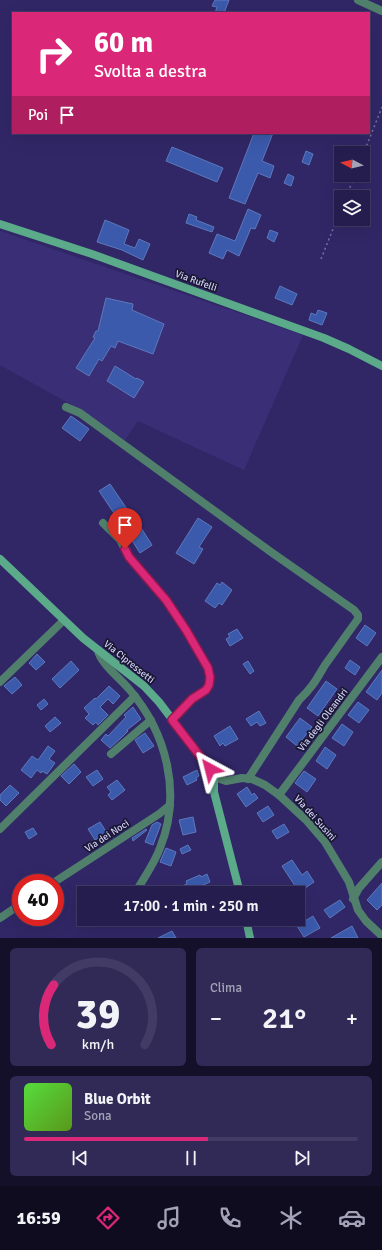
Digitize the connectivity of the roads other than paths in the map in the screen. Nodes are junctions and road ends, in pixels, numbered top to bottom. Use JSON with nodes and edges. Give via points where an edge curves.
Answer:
{"nodes":[{"id":1,"x":358,"y":0,"type":"edge"},
{"id":2,"x":382,"y":11,"type":"edge"},
{"id":3,"x":0,"y":224,"type":"edge"},
{"id":4,"x":382,"y":366,"type":"edge"},
{"id":5,"x":66,"y":407,"type":"dead end"},
{"id":6,"x":103,"y":523,"type":"dead end"},
{"id":7,"x":0,"y":559,"type":"edge"},
{"id":8,"x":64,"y":620,"type":"junction"},
{"id":9,"x":98,"y":650,"type":"junction"},
{"id":10,"x":382,"y":657,"type":"edge"},
{"id":11,"x":0,"y":682,"type":"edge"},
{"id":12,"x":135,"y":696,"type":"junction"},
{"id":13,"x":151,"y":720,"type":"junction"},
{"id":14,"x":172,"y":720,"type":"junction"},
{"id":15,"x":111,"y":754,"type":"dead end"},
{"id":16,"x":214,"y":777,"type":"junction"},
{"id":17,"x":248,"y":778,"type":"junction"},
{"id":18,"x":279,"y":795,"type":"junction"},
{"id":19,"x":170,"y":805,"type":"junction"},
{"id":20,"x":0,"y":829,"type":"edge"},
{"id":21,"x":382,"y":862,"type":"edge"},
{"id":22,"x":374,"y":871,"type":"junction"},
{"id":23,"x":64,"y":876,"type":"edge"},
{"id":24,"x":349,"y":884,"type":"junction"},
{"id":25,"x":139,"y":886,"type":"edge"},
{"id":26,"x":238,"y":886,"type":"edge"},
{"id":27,"x":353,"y":899,"type":"junction"},
{"id":28,"x":12,"y":910,"type":"edge"},
{"id":29,"x":0,"y":918,"type":"edge"},
{"id":30,"x":247,"y":926,"type":"edge"},
{"id":31,"x":382,"y":936,"type":"edge"},
{"id":32,"x":250,"y":938,"type":"edge"}],
"edges":[{"from":1,"to":2,"type":"street"},
{"from":3,"to":4,"type":"street","name":"Via Rufelli","via":[[92,254],[324,338]]},
{"from":5,"to":17,"type":"street","via":[[80,413],[358,615],[358,619],[317,681],[299,700]]},
{"from":6,"to":14,"type":"street","via":[[120,540],[129,557],[166,600],[208,668],[210,677],[206,690],[192,699]]},
{"from":7,"to":8,"type":"street","name":"Via Cipressetti"},
{"from":8,"to":9,"type":"street","name":"Via Cipressetti"},
{"from":8,"to":11,"type":"street"},
{"from":9,"to":12,"type":"street","via":[[102,660]]},
{"from":9,"to":14,"type":"street","name":"Via Cipressetti","via":[[144,686]]},
{"from":10,"to":18,"type":"street","name":"Via degli Oleandri"},
{"from":12,"to":13,"type":"street"},
{"from":12,"to":20,"type":"street"},
{"from":13,"to":15,"type":"street"},
{"from":13,"to":19,"type":"street","via":[[162,743],[167,763]]},
{"from":14,"to":16,"type":"street","name":"Via Cipressetti"},
{"from":16,"to":17,"type":"street","via":[[226,781]]},
{"from":16,"to":26,"type":"street","name":"Via Cipressetti","via":[[214,792]]},
{"from":17,"to":18,"type":"street","name":"Via dei Susini","via":[[260,782]]},
{"from":18,"to":24,"type":"street","name":"Via dei Susini","via":[[325,842]]},
{"from":19,"to":23,"type":"street","name":"Via dei Noci"},
{"from":19,"to":25,"type":"street","via":[[160,849]]},
{"from":21,"to":22,"type":"street"},
{"from":22,"to":24,"type":"street","via":[[363,879]]},
{"from":22,"to":27,"type":"street"},
{"from":24,"to":27,"type":"street","name":"Via dei Susini"},
{"from":27,"to":31,"type":"street","name":"Via dei Susini","via":[[363,918]]},
{"from":28,"to":29,"type":"street"},
{"from":30,"to":32,"type":"street"}]}
